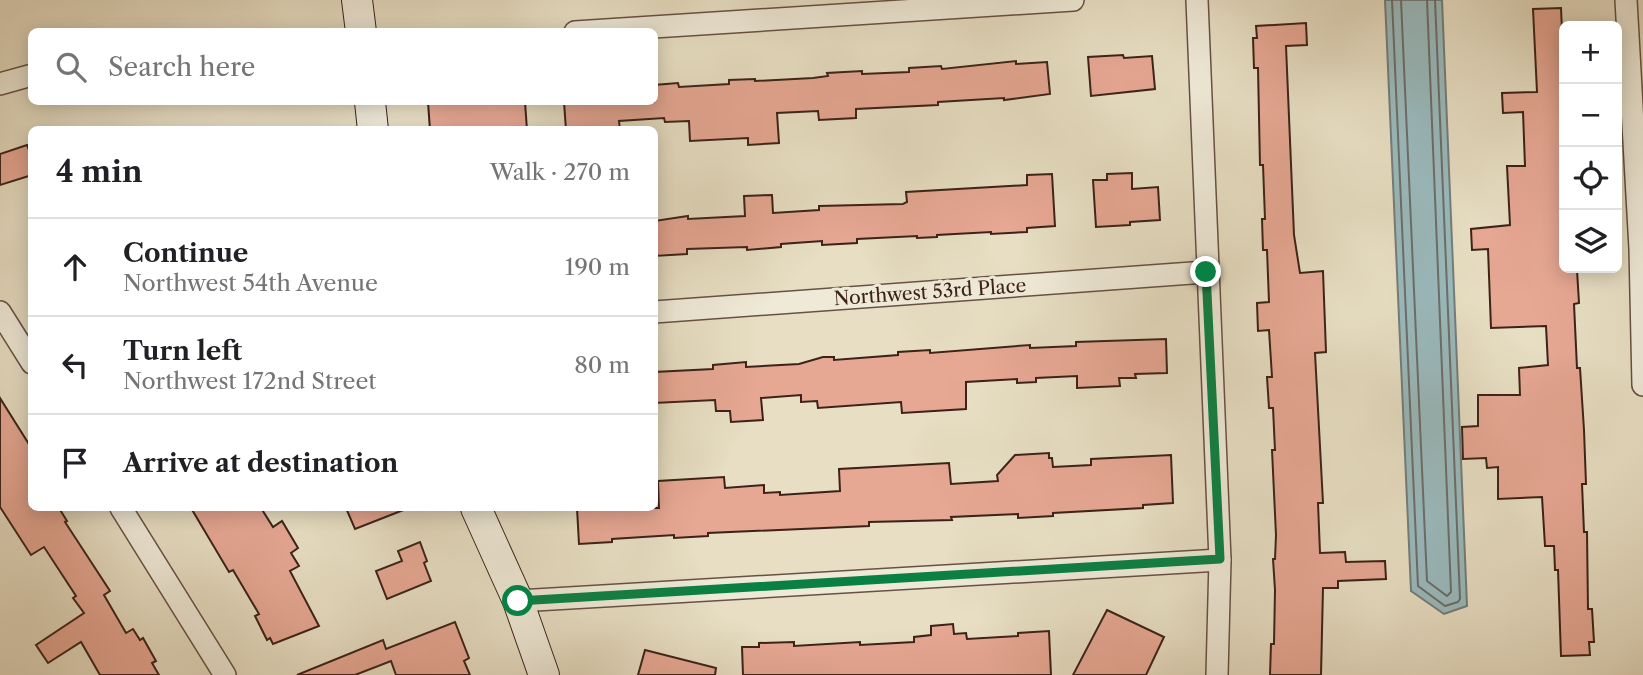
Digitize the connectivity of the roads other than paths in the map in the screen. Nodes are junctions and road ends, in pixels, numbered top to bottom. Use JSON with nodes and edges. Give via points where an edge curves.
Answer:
{"nodes":[{"id":1,"x":358,"y":0,"type":"edge"},
{"id":2,"x":1073,"y":0,"type":"edge"},
{"id":3,"x":1197,"y":0,"type":"edge"},
{"id":4,"x":1626,"y":0,"type":"edge"},
{"id":5,"x":361,"y":28,"type":"edge"},
{"id":6,"x":637,"y":28,"type":"edge"},
{"id":7,"x":28,"y":76,"type":"edge"},
{"id":8,"x":0,"y":85,"type":"edge"},
{"id":9,"x":370,"y":105,"type":"edge"},
{"id":10,"x":373,"y":126,"type":"edge"},
{"id":11,"x":1642,"y":249,"type":"edge"},
{"id":12,"x":1206,"y":272,"type":"junction"},
{"id":13,"x":658,"y":312,"type":"edge"},
{"id":14,"x":0,"y":313,"type":"edge"},
{"id":15,"x":28,"y":357,"type":"edge"},
{"id":16,"x":1643,"y":386,"type":"edge"},
{"id":17,"x":123,"y":511,"type":"edge"},
{"id":18,"x":477,"y":511,"type":"edge"},
{"id":19,"x":1220,"y":559,"type":"junction"},
{"id":20,"x":518,"y":601,"type":"junction"},
{"id":21,"x":225,"y":675,"type":"edge"},
{"id":22,"x":544,"y":675,"type":"edge"},
{"id":23,"x":1217,"y":675,"type":"edge"}],
"edges":[{"from":1,"to":5,"type":"street"},
{"from":2,"to":6,"type":"street"},
{"from":3,"to":12,"type":"street"},
{"from":4,"to":11,"type":"street"},
{"from":7,"to":8,"type":"street"},
{"from":9,"to":10,"type":"street"},
{"from":11,"to":16,"type":"street"},
{"from":12,"to":13,"type":"street","name":"Northwest 53rd Place"},
{"from":12,"to":19,"type":"street"},
{"from":14,"to":15,"type":"street"},
{"from":17,"to":21,"type":"street"},
{"from":18,"to":20,"type":"street"},
{"from":19,"to":20,"type":"street"},
{"from":19,"to":23,"type":"street"},
{"from":20,"to":22,"type":"street"}]}
